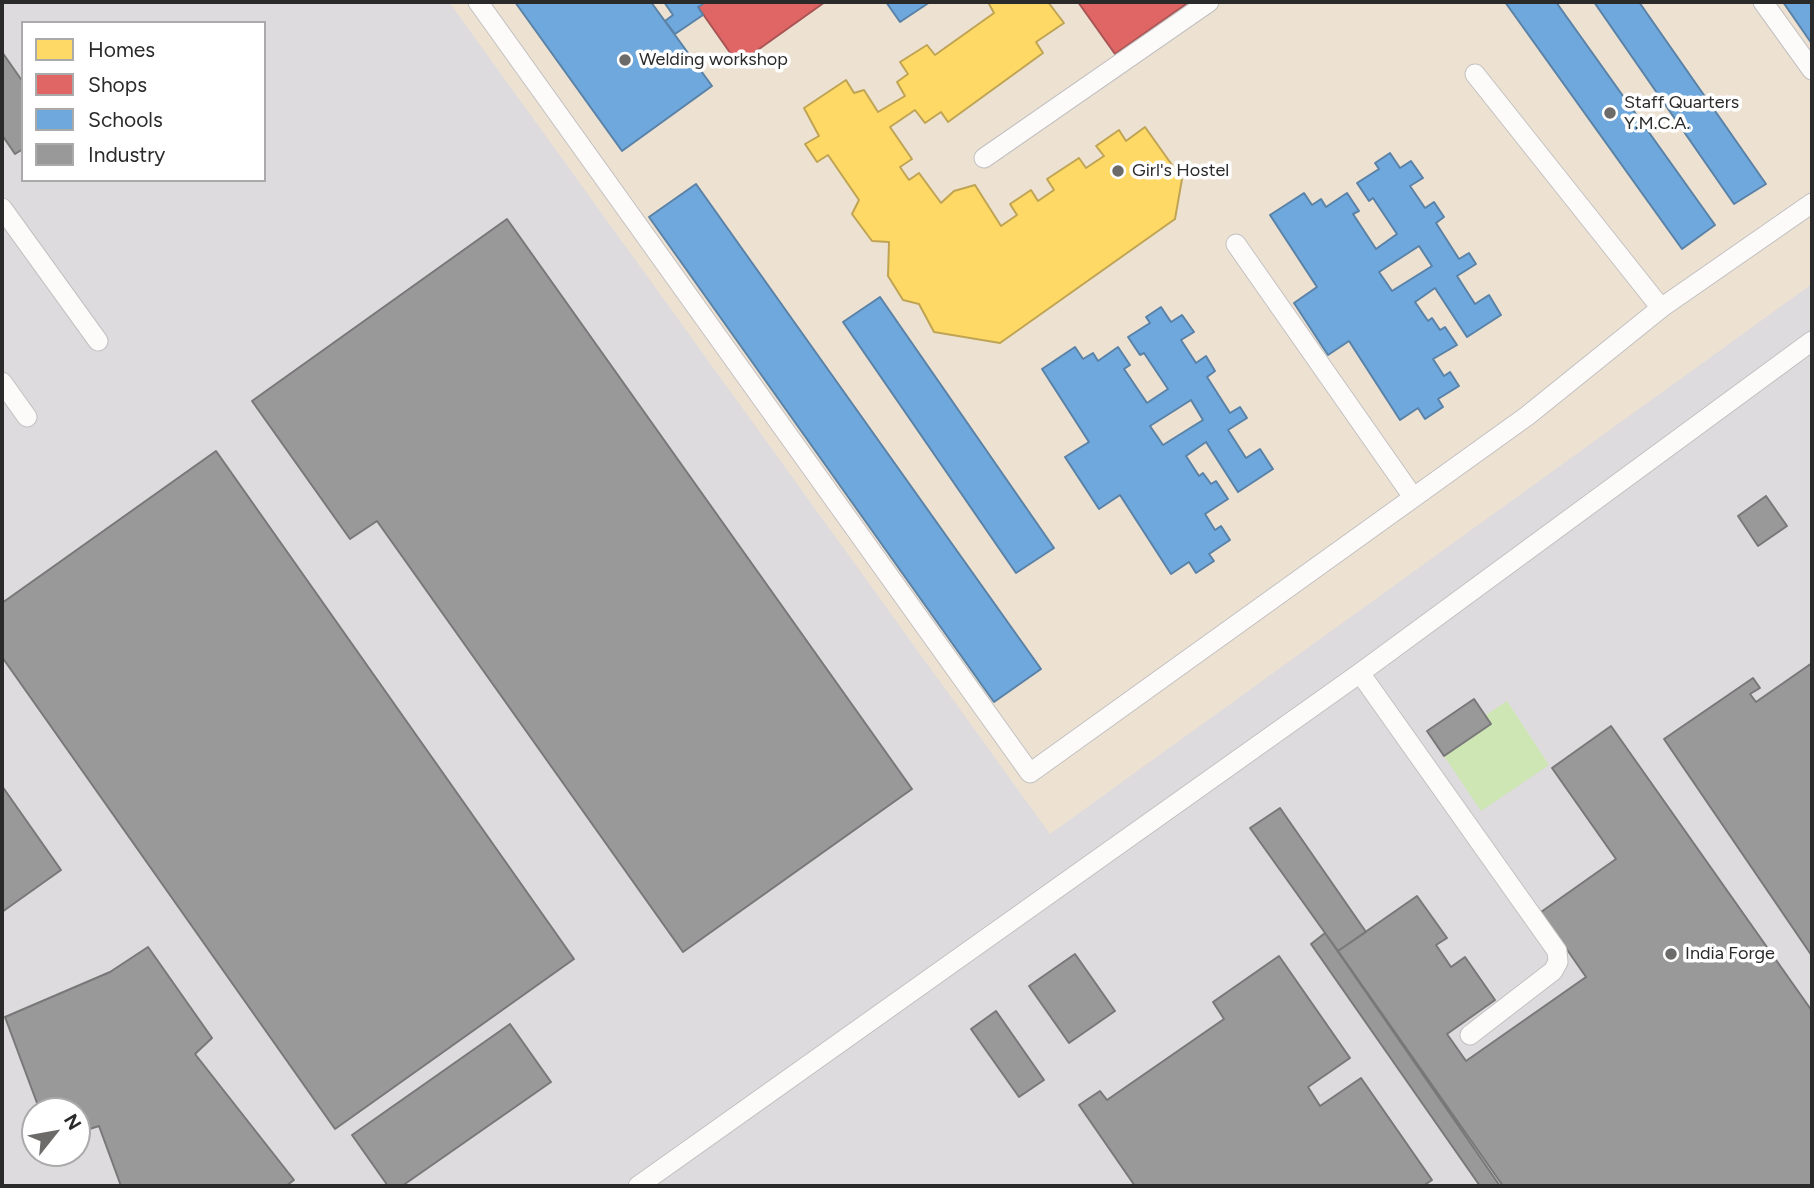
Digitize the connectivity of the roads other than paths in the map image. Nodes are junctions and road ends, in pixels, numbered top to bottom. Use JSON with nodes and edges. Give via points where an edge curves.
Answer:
{"nodes":[{"id":1,"x":478,"y":2,"type":"edge"},
{"id":2,"x":1209,"y":2,"type":"edge"},
{"id":3,"x":1763,"y":2,"type":"edge"},
{"id":4,"x":1812,"y":70,"type":"edge"},
{"id":5,"x":1475,"y":74,"type":"dead end"},
{"id":6,"x":984,"y":158,"type":"dead end"},
{"id":7,"x":1812,"y":203,"type":"edge"},
{"id":8,"x":2,"y":208,"type":"edge"},
{"id":9,"x":1236,"y":244,"type":"dead end"},
{"id":10,"x":1661,"y":308,"type":"junction"},
{"id":11,"x":98,"y":341,"type":"dead end"},
{"id":12,"x":1812,"y":341,"type":"edge"},
{"id":13,"x":2,"y":382,"type":"edge"},
{"id":14,"x":27,"y":417,"type":"dead end"},
{"id":15,"x":1413,"y":497,"type":"junction"},
{"id":16,"x":1360,"y":673,"type":"junction"},
{"id":17,"x":1470,"y":1035,"type":"dead end"},
{"id":18,"x":638,"y":1186,"type":"edge"}],
"edges":[{"from":1,"to":15,"type":"lane","via":[[1030,773]]},
{"from":2,"to":6,"type":"lane"},
{"from":3,"to":4,"type":"lane"},
{"from":5,"to":10,"type":"lane"},
{"from":7,"to":10,"type":"lane"},
{"from":8,"to":11,"type":"lane"},
{"from":9,"to":15,"type":"lane"},
{"from":10,"to":15,"type":"lane","via":[[1527,416]]},
{"from":12,"to":16,"type":"lane"},
{"from":13,"to":14,"type":"lane"},
{"from":16,"to":17,"type":"lane","via":[[1557,951],[1553,971]]},
{"from":16,"to":18,"type":"lane"}]}
